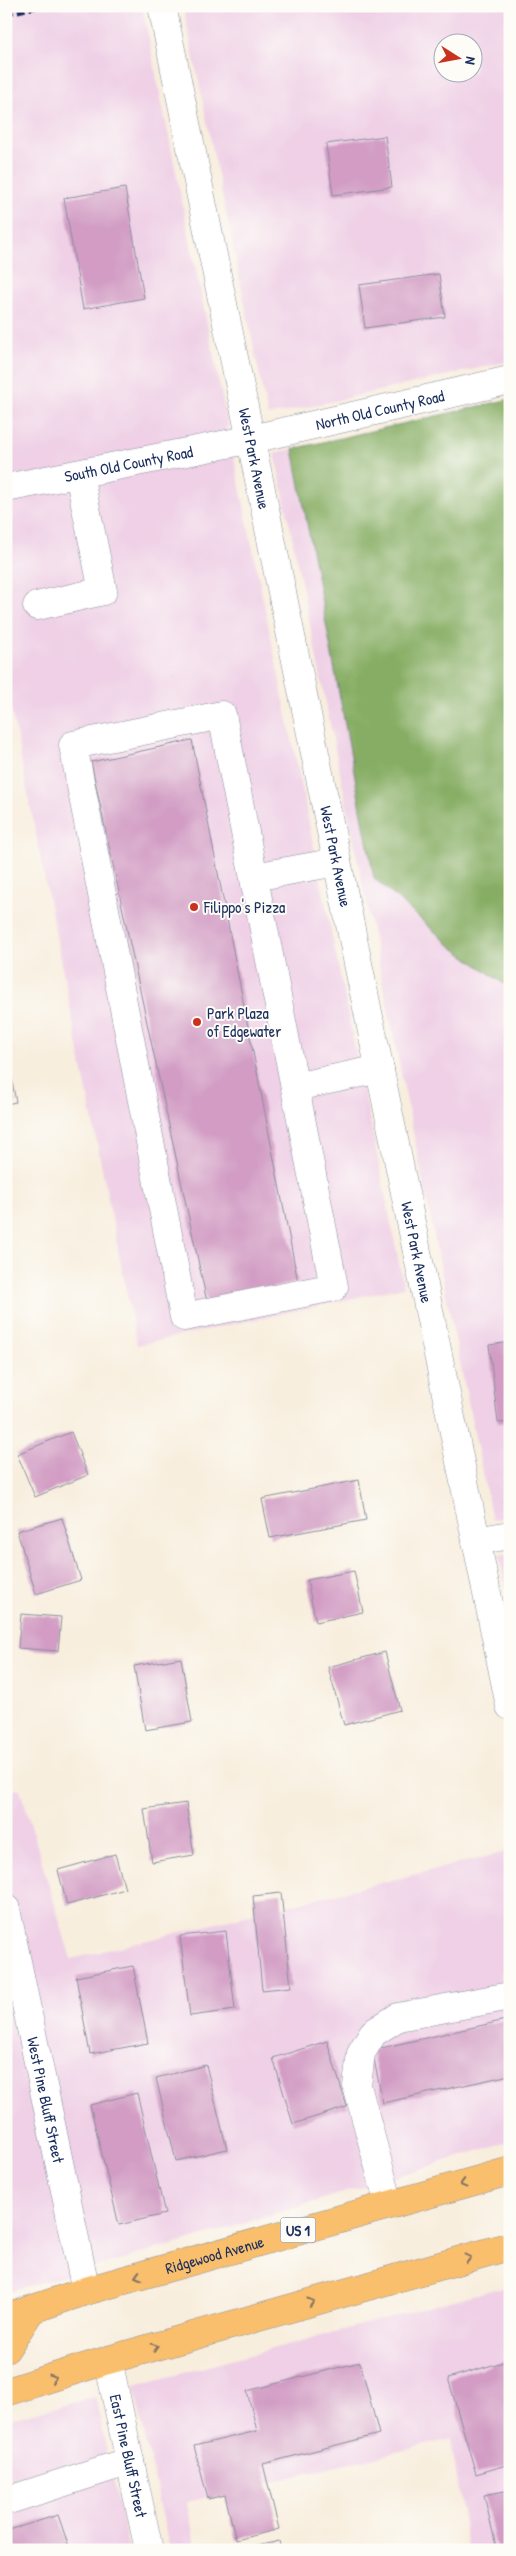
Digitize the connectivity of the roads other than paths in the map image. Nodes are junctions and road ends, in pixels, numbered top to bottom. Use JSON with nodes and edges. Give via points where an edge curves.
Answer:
{"nodes":[{"id":1,"x":162,"y":6,"type":"edge"},
{"id":2,"x":510,"y":380,"type":"edge"},
{"id":3,"x":252,"y":439,"type":"junction"},
{"id":4,"x":79,"y":474,"type":"junction"},
{"id":5,"x":6,"y":488,"type":"edge"},
{"id":6,"x":37,"y":606,"type":"dead end"},
{"id":7,"x":337,"y":862,"type":"junction"},
{"id":8,"x":254,"y":877,"type":"junction"},
{"id":9,"x":380,"y":1069,"type":"junction"},
{"id":10,"x":295,"y":1087,"type":"junction"},
{"id":11,"x":510,"y":1535,"type":"edge"},
{"id":12,"x":476,"y":1541,"type":"junction"},
{"id":13,"x":510,"y":1706,"type":"edge"},
{"id":14,"x":6,"y":1909,"type":"edge"},
{"id":15,"x":510,"y":1996,"type":"edge"},
{"id":16,"x":510,"y":2171,"type":"edge"},
{"id":17,"x":389,"y":2204,"type":"junction"},
{"id":18,"x":510,"y":2246,"type":"edge"},
{"id":19,"x":86,"y":2291,"type":"junction"},
{"id":20,"x":19,"y":2314,"type":"edge"},
{"id":21,"x":6,"y":2349,"type":"edge"},
{"id":22,"x":108,"y":2360,"type":"junction"},
{"id":23,"x":6,"y":2392,"type":"edge"},
{"id":24,"x":130,"y":2461,"type":"junction"},
{"id":25,"x":6,"y":2501,"type":"edge"},
{"id":26,"x":150,"y":2550,"type":"edge"}],
"edges":[{"from":1,"to":3,"type":"street","name":"West Park Avenue"},
{"from":2,"to":3,"type":"street","name":"North Old County Road"},
{"from":3,"to":4,"type":"street","name":"South Old County Road"},
{"from":3,"to":7,"type":"street","name":"West Park Avenue"},
{"from":4,"to":5,"type":"street","name":"South Old County Road"},
{"from":4,"to":6,"type":"street","via":[[104,591]]},
{"from":7,"to":8,"type":"street"},
{"from":7,"to":9,"type":"street","name":"West Park Avenue"},
{"from":8,"to":10,"type":"street"},
{"from":8,"to":10,"type":"street","via":[[222,715],[73,745],[184,1317],[334,1287]]},
{"from":9,"to":10,"type":"street"},
{"from":9,"to":12,"type":"street","name":"West Park Avenue"},
{"from":11,"to":12,"type":"street"},
{"from":12,"to":13,"type":"street","name":"West Park Avenue"},
{"from":14,"to":19,"type":"street","name":"West Pine Bluff Street"},
{"from":15,"to":17,"type":"street","via":[[398,2016],[373,2033],[361,2053],[357,2086]]},
{"from":16,"to":17,"type":"main road","name":"Ridgewood Avenue","number":"US 1","one_way":true},
{"from":17,"to":19,"type":"main road","name":"Ridgewood Avenue","number":"US 1","one_way":true},
{"from":22,"to":18,"type":"main road","one_way":true},
{"from":19,"to":20,"type":"main road","name":"Ridgewood Avenue","number":"US 1"},
{"from":20,"to":21,"type":"main road"},
{"from":23,"to":22,"type":"main road","one_way":true},
{"from":22,"to":24,"type":"street","name":"East Pine Bluff Street"},
{"from":24,"to":25,"type":"street"},
{"from":24,"to":26,"type":"street","name":"East Pine Bluff Street"}]}
